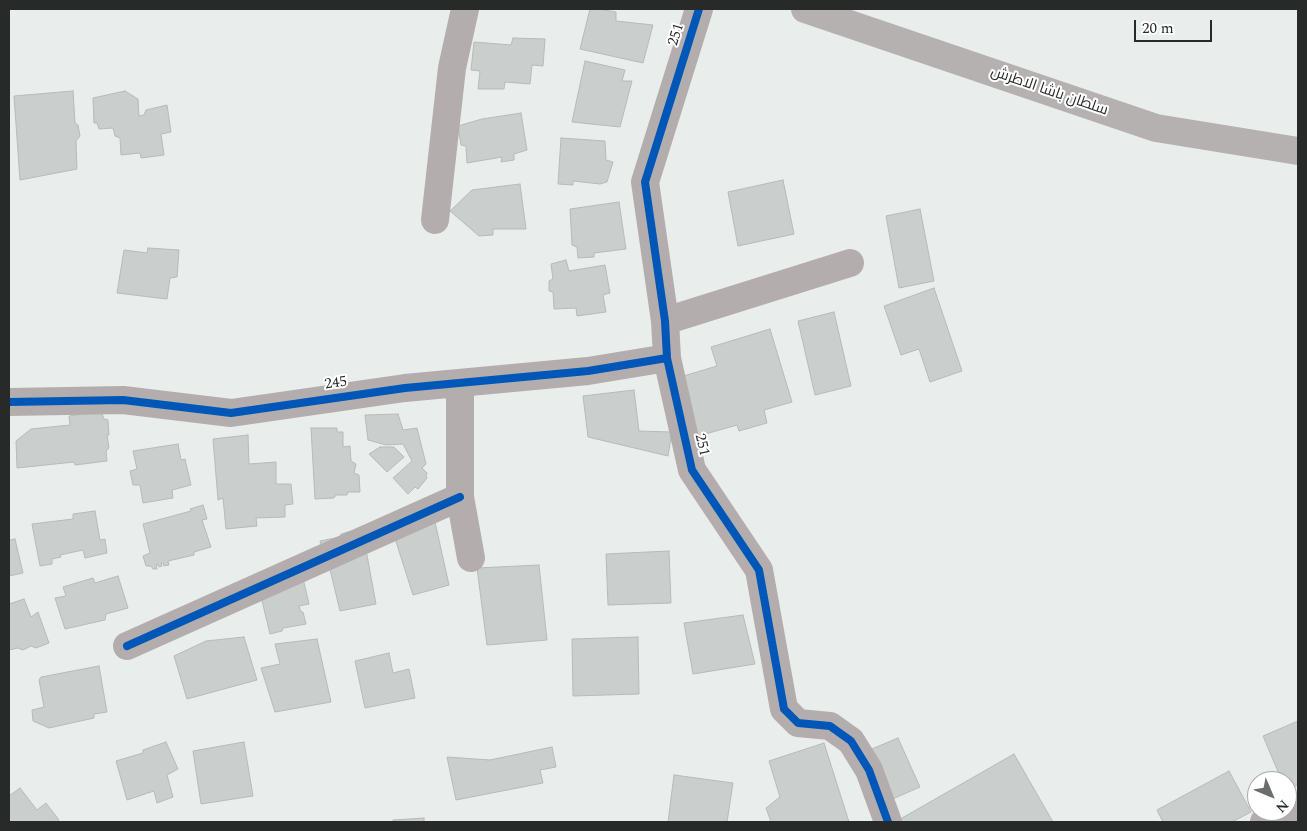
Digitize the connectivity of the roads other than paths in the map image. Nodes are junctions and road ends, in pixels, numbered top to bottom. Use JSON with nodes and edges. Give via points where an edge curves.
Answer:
{"nodes":[{"id":1,"x":465,"y":9,"type":"edge"},
{"id":2,"x":699,"y":9,"type":"edge"},
{"id":3,"x":805,"y":9,"type":"edge"},
{"id":4,"x":1298,"y":151,"type":"edge"},
{"id":5,"x":436,"y":220,"type":"dead end"},
{"id":6,"x":850,"y":263,"type":"dead end"},
{"id":7,"x":665,"y":321,"type":"junction"},
{"id":8,"x":666,"y":358,"type":"junction"},
{"id":9,"x":460,"y":383,"type":"junction"},
{"id":10,"x":9,"y":402,"type":"edge"},
{"id":11,"x":460,"y":497,"type":"junction"},
{"id":12,"x":471,"y":558,"type":"dead end"},
{"id":13,"x":127,"y":646,"type":"dead end"},
{"id":14,"x":1298,"y":806,"type":"edge"},
{"id":15,"x":888,"y":822,"type":"edge"},
{"id":16,"x":1264,"y":822,"type":"edge"}],
"edges":[{"from":1,"to":5,"type":"street","via":[[452,68]]},
{"from":2,"to":7,"type":"street","name":"251","via":[[645,182]]},
{"from":3,"to":4,"type":"main road","name":"سلطان باشا الاطرش","via":[[1156,128]]},
{"from":6,"to":7,"type":"street"},
{"from":7,"to":8,"type":"street","name":"251"},
{"from":8,"to":9,"type":"street","name":"245","via":[[588,371]]},
{"from":8,"to":15,"type":"street","name":"251","via":[[692,470],[758,570],[784,710],[798,723],[830,726],[851,741],[869,770]]},
{"from":9,"to":10,"type":"street","name":"245","via":[[231,414],[124,400]]},
{"from":9,"to":11,"type":"street"},
{"from":11,"to":12,"type":"street"},
{"from":11,"to":13,"type":"street"},
{"from":14,"to":16,"type":"street"}]}
